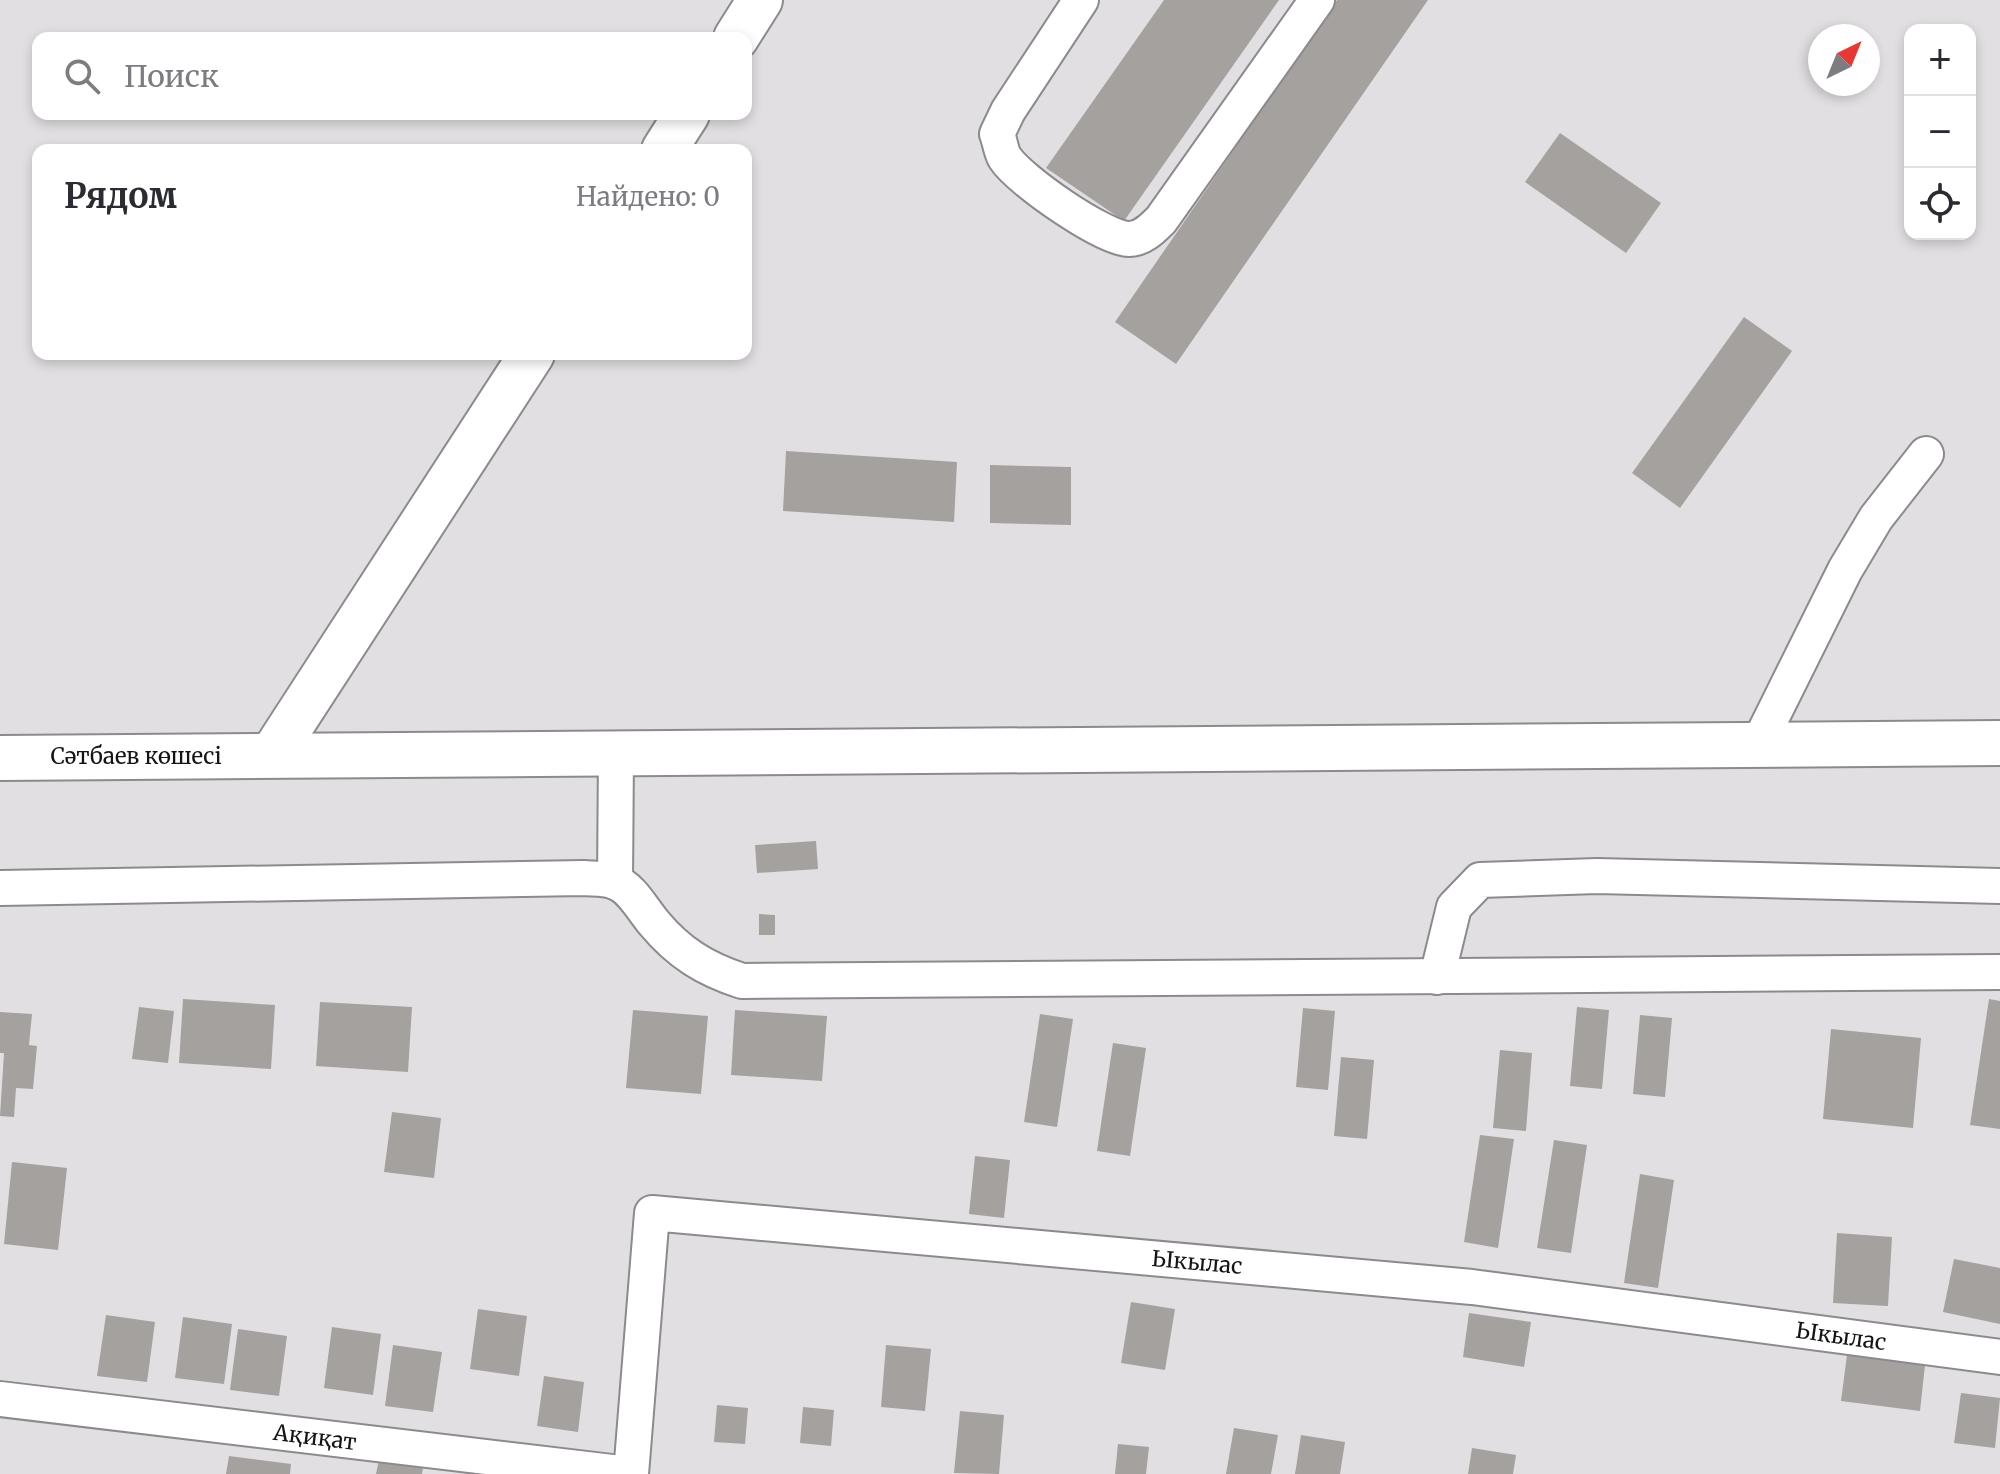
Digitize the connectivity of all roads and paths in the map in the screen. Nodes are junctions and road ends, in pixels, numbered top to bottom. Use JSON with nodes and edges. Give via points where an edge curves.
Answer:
{"nodes":[{"id":1,"x":760,"y":0,"type":"edge"},
{"id":2,"x":1081,"y":0,"type":"edge"},
{"id":3,"x":1317,"y":0,"type":"edge"},
{"id":4,"x":740,"y":32,"type":"edge"},
{"id":5,"x":683,"y":120,"type":"edge"},
{"id":6,"x":668,"y":144,"type":"edge"},
{"id":7,"x":528,"y":360,"type":"edge"},
{"id":8,"x":1926,"y":454,"type":"dead end"},
{"id":9,"x":2000,"y":743,"type":"edge"},
{"id":10,"x":1758,"y":745,"type":"junction"},
{"id":11,"x":616,"y":753,"type":"junction"},
{"id":12,"x":272,"y":755,"type":"junction"},
{"id":13,"x":0,"y":758,"type":"edge"},
{"id":14,"x":615,"y":882,"type":"junction"},
{"id":15,"x":2000,"y":886,"type":"edge"},
{"id":16,"x":0,"y":888,"type":"edge"},
{"id":17,"x":2000,"y":972,"type":"edge"},
{"id":18,"x":1437,"y":977,"type":"junction"},
{"id":19,"x":2000,"y":1357,"type":"edge"},
{"id":20,"x":0,"y":1399,"type":"edge"},
{"id":21,"x":630,"y":1474,"type":"edge"}],
"edges":[{"from":1,"to":4,"type":"main road"},
{"from":2,"to":3,"type":"street","via":[[997,134],[1005,158],[1030,181],[1071,212],[1112,235],[1132,239],[1161,220]]},
{"from":5,"to":6,"type":"main road"},
{"from":7,"to":12,"type":"main road"},
{"from":8,"to":10,"type":"street","via":[[1876,518],[1845,570]]},
{"from":9,"to":10,"type":"main road","name":"Сәтбаев көшесі"},
{"from":10,"to":11,"type":"main road","name":"Сәтбаев көшесі"},
{"from":11,"to":12,"type":"main road","name":"Сәтбаев көшесі"},
{"from":11,"to":14,"type":"street"},
{"from":12,"to":13,"type":"main road","name":"Сәтбаев көшесі"},
{"from":14,"to":16,"type":"street","via":[[583,878]]},
{"from":14,"to":18,"type":"street","via":[[680,950],[710,970],[742,981]]},
{"from":15,"to":18,"type":"street","via":[[1597,876],[1480,880],[1454,907]]},
{"from":17,"to":18,"type":"street"},
{"from":19,"to":21,"type":"street","name":"Ыкылас","via":[[1472,1287],[652,1213]]},
{"from":20,"to":21,"type":"street","name":"Ақиқат"}]}
